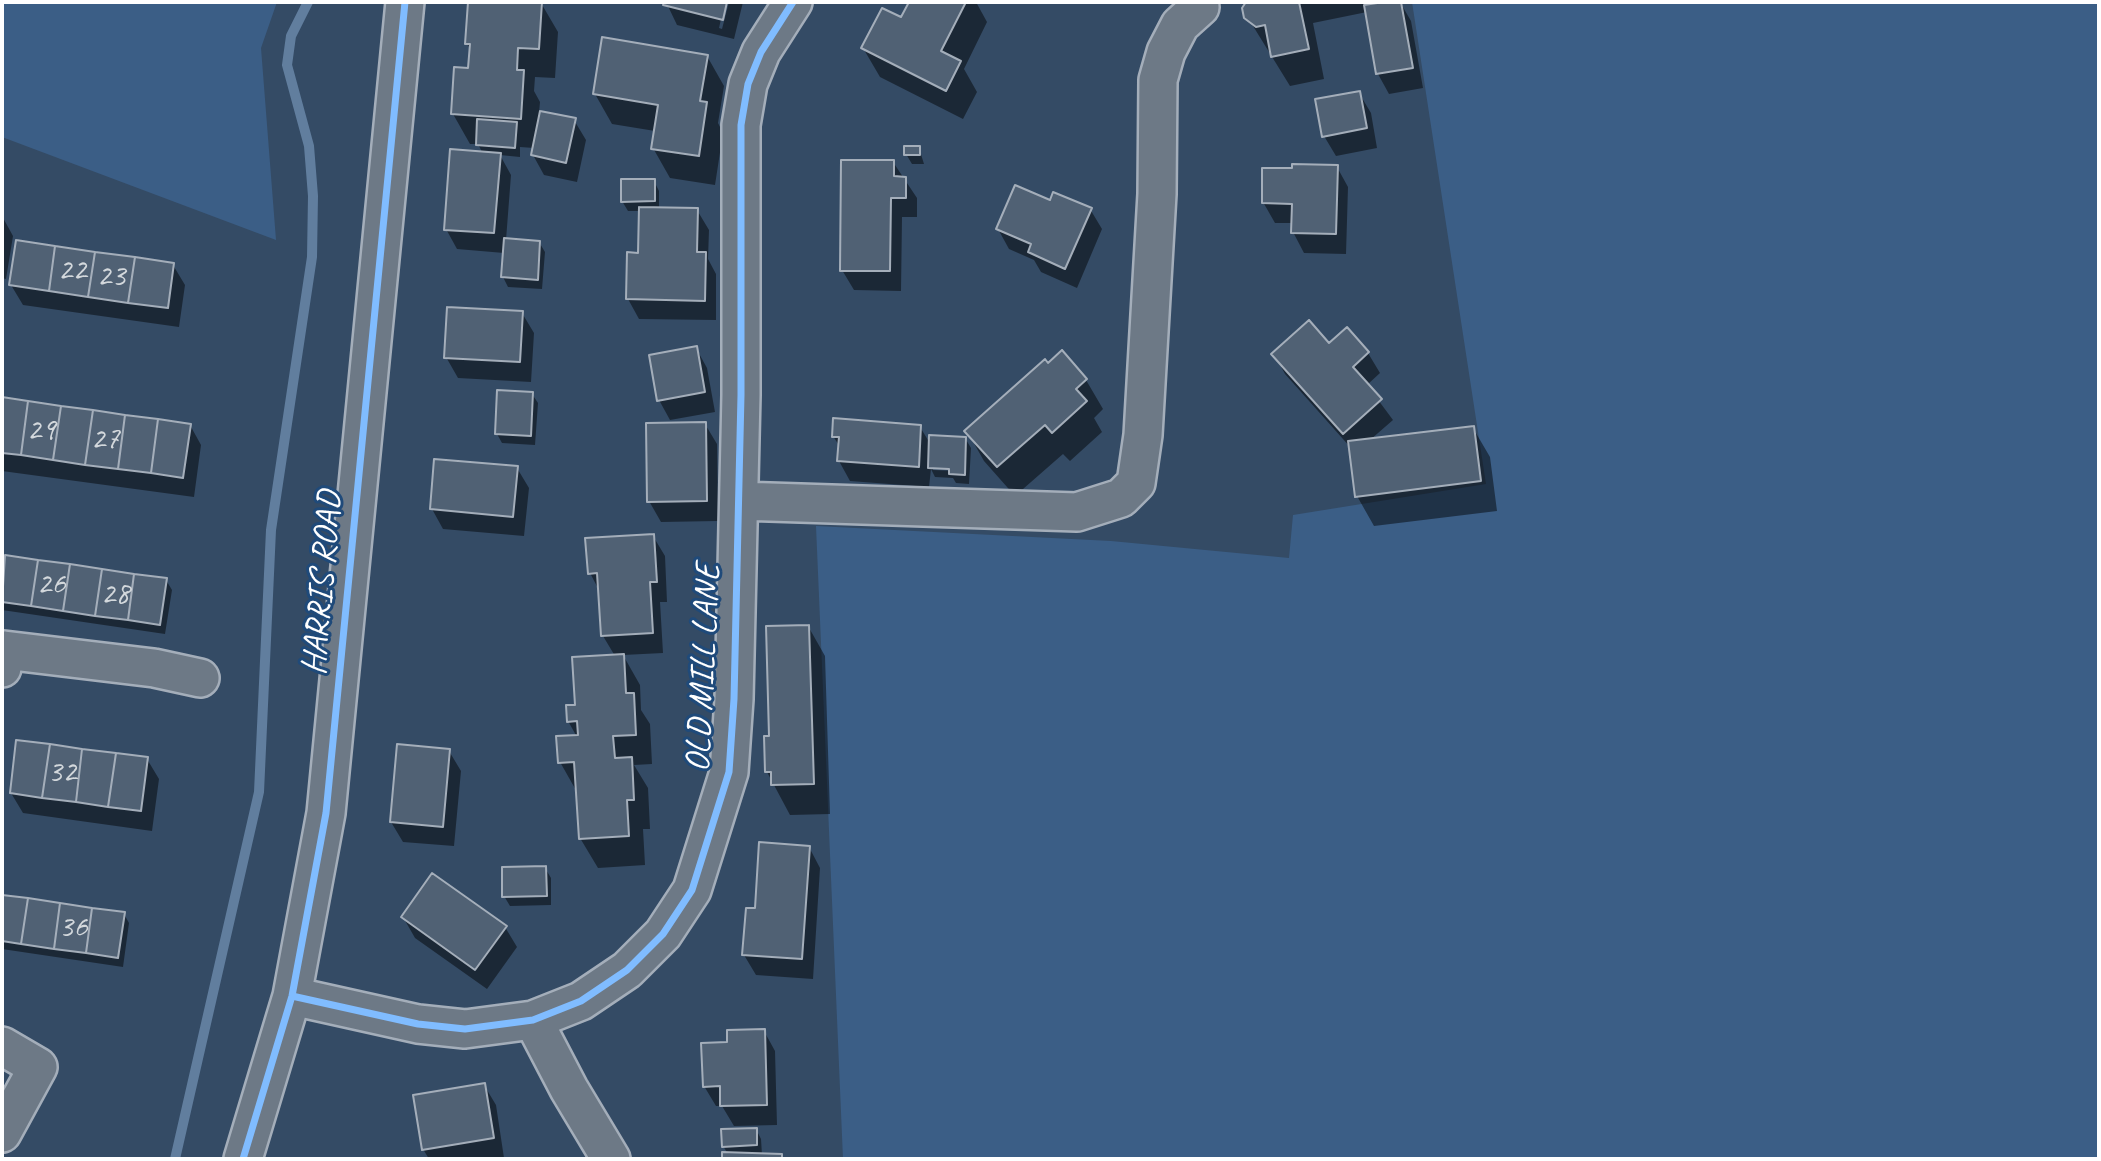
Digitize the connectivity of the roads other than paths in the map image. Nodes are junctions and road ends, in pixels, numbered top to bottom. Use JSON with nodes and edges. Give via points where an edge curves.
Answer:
{"nodes":[{"id":1,"x":405,"y":2,"type":"edge"},
{"id":2,"x":793,"y":2,"type":"edge"},
{"id":3,"x":1200,"y":7,"type":"dead end"},
{"id":4,"x":739,"y":501,"type":"junction"},
{"id":5,"x":2,"y":668,"type":"edge"},
{"id":6,"x":200,"y":678,"type":"dead end"},
{"id":7,"x":292,"y":996,"type":"junction"},
{"id":8,"x":533,"y":1020,"type":"junction"},
{"id":9,"x":2,"y":1045,"type":"edge"},
{"id":10,"x":2,"y":1133,"type":"edge"},
{"id":11,"x":243,"y":1159,"type":"edge"},
{"id":12,"x":611,"y":1159,"type":"edge"}],
"edges":[{"from":1,"to":7,"type":"street","name":"HARRIS ROAD","via":[[326,813]]},
{"from":2,"to":4,"type":"street","name":"OLD MILL LANE","via":[[761,52],[748,84],[741,125]]},
{"from":3,"to":4,"type":"street","via":[[1180,25],[1158,80],[1157,207],[1136,483],[1121,498],[1077,512]]},
{"from":4,"to":8,"type":"street","name":"OLD MILL LANE","via":[[729,772],[692,890],[663,934],[627,970],[581,1000]]},
{"from":5,"to":6,"type":"street","via":[[4,650]]},
{"from":7,"to":8,"type":"street","name":"OLD MILL LANE","via":[[418,1024],[465,1029]]},
{"from":7,"to":11,"type":"street","name":"HARRIS ROAD"},
{"from":8,"to":12,"type":"street"},
{"from":9,"to":10,"type":"street","via":[[38,1068]]}]}
